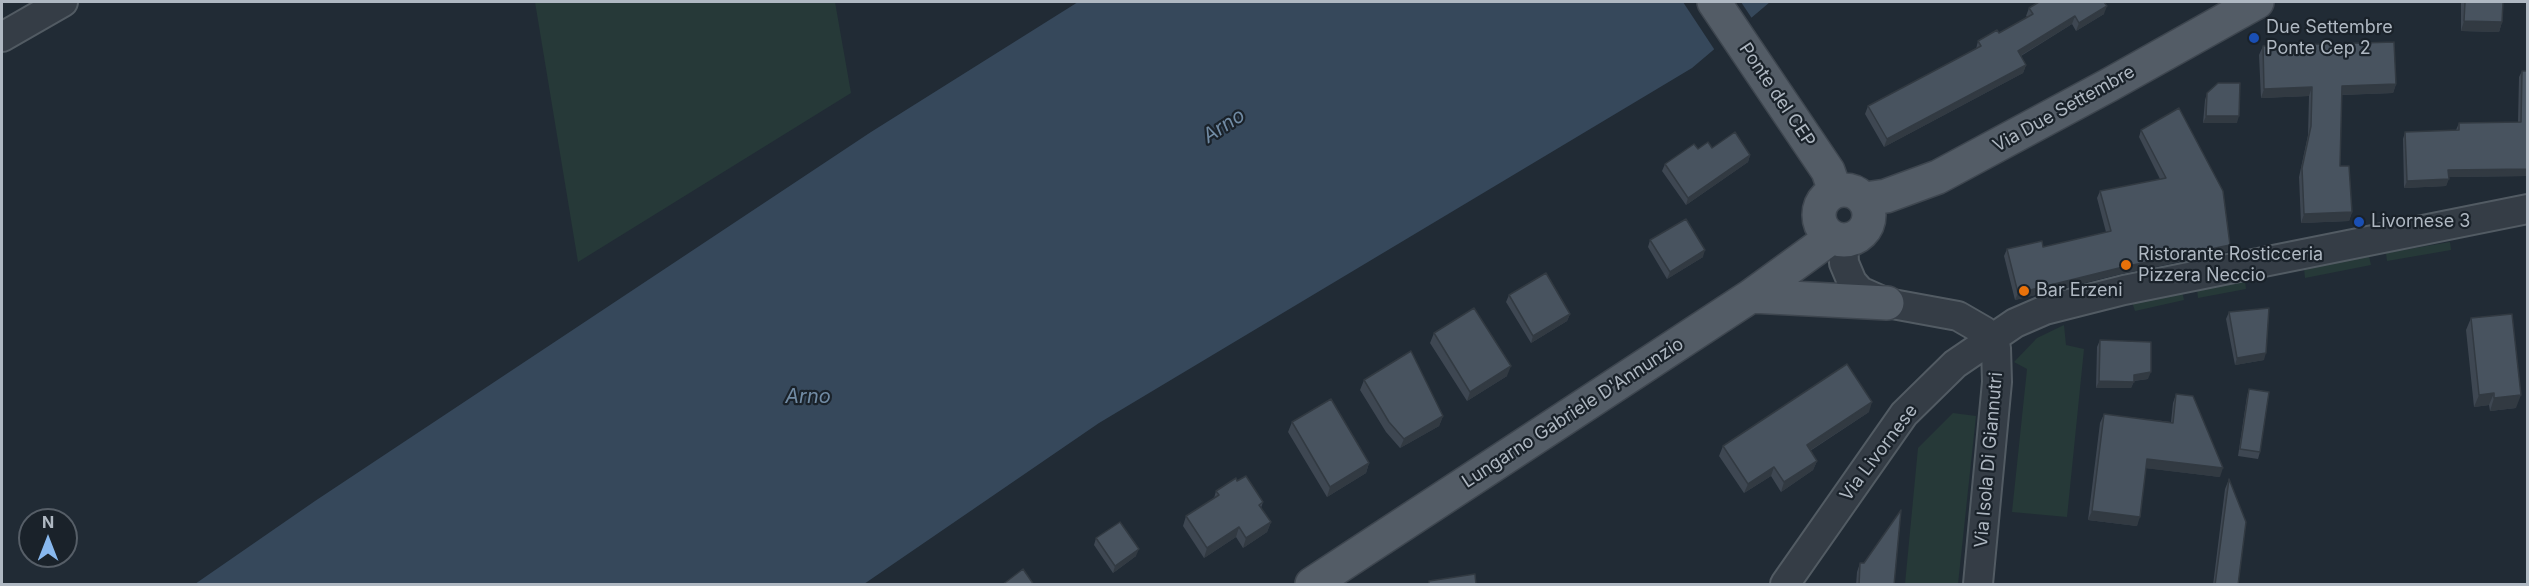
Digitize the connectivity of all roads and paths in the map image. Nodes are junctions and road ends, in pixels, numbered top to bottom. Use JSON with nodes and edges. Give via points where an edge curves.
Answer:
{"nodes":[{"id":1,"x":63,"y":2,"type":"edge"},
{"id":2,"x":1714,"y":2,"type":"edge"},
{"id":3,"x":2257,"y":2,"type":"edge"},
{"id":4,"x":5,"y":27,"type":"edge"},
{"id":5,"x":1850,"y":195,"type":"junction"},
{"id":6,"x":2528,"y":209,"type":"edge"},
{"id":7,"x":1837,"y":239,"type":"junction"},
{"id":8,"x":1751,"y":296,"type":"junction"},
{"id":9,"x":1887,"y":303,"type":"junction"},
{"id":10,"x":1990,"y":338,"type":"junction"},
{"id":11,"x":1312,"y":585,"type":"edge"},
{"id":12,"x":1785,"y":585,"type":"edge"},
{"id":13,"x":1978,"y":585,"type":"edge"}],
"edges":[{"from":1,"to":4,"type":"street"},
{"from":2,"to":5,"type":"main road","name":"Ponte del CEP","via":[[1828,171]]},
{"from":3,"to":5,"type":"main road","name":"Via Due Settembre","via":[[1938,177],[1886,196]]},
{"from":5,"to":7,"type":"main road","via":[[1869,210],[1868,224],[1857,237]]},
{"from":5,"to":7,"type":"main road","via":[[1828,195],[1819,208],[1820,224]]},
{"from":6,"to":10,"type":"street","name":"Via Livornese","via":[[2124,290],[2035,314]]},
{"from":7,"to":8,"type":"main road","name":"Lungarno Gabriele D'Annunzio"},
{"from":7,"to":9,"type":"street","via":[[1855,288]]},
{"from":8,"to":9,"type":"main road"},
{"from":8,"to":11,"type":"main road","name":"Lungarno Gabriele D'Annunzio"},
{"from":9,"to":10,"type":"street","via":[[1958,316]]},
{"from":10,"to":12,"type":"street","name":"Via Livornese","via":[[1955,364],[1904,414]]},
{"from":10,"to":13,"type":"street","name":"Via Isola Di Giannutri","via":[[1998,356],[1997,382]]}]}
